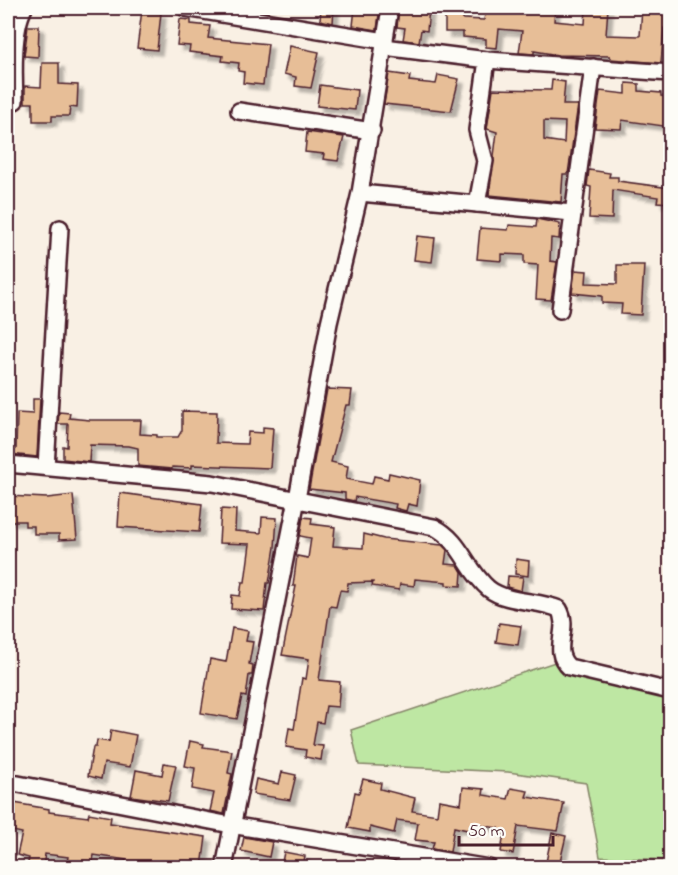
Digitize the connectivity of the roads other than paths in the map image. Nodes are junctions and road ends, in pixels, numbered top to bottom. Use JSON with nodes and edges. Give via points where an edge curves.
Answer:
{"nodes":[{"id":1,"x":24,"y":8,"type":"edge"},
{"id":2,"x":185,"y":8,"type":"edge"},
{"id":3,"x":390,"y":8,"type":"edge"},
{"id":4,"x":385,"y":44,"type":"junction"},
{"id":5,"x":487,"y":60,"type":"junction"},
{"id":6,"x":593,"y":67,"type":"junction"},
{"id":7,"x":11,"y":70,"type":"edge"},
{"id":8,"x":670,"y":73,"type":"edge"},
{"id":9,"x":15,"y":101,"type":"dead end"},
{"id":10,"x":239,"y":111,"type":"dead end"},
{"id":11,"x":372,"y":131,"type":"junction"},
{"id":12,"x":360,"y":193,"type":"junction"},
{"id":13,"x":477,"y":204,"type":"junction"},
{"id":14,"x":572,"y":213,"type":"junction"},
{"id":15,"x":60,"y":228,"type":"dead end"},
{"id":16,"x":560,"y":310,"type":"dead end"},
{"id":17,"x":8,"y":464,"type":"edge"},
{"id":18,"x":46,"y":467,"type":"junction"},
{"id":19,"x":297,"y":499,"type":"junction"},
{"id":20,"x":670,"y":691,"type":"edge"},
{"id":21,"x":8,"y":782,"type":"edge"},
{"id":22,"x":231,"y":825,"type":"junction"},
{"id":23,"x":224,"y":867,"type":"edge"},
{"id":24,"x":489,"y":867,"type":"edge"}],
"edges":[{"from":1,"to":7,"type":"street"},
{"from":2,"to":4,"type":"street"},
{"from":3,"to":4,"type":"street"},
{"from":4,"to":5,"type":"street"},
{"from":4,"to":11,"type":"street"},
{"from":5,"to":6,"type":"street"},
{"from":5,"to":13,"type":"street","via":[[477,130],[485,162]]},
{"from":6,"to":8,"type":"street"},
{"from":6,"to":14,"type":"street"},
{"from":7,"to":9,"type":"street"},
{"from":10,"to":11,"type":"street"},
{"from":11,"to":12,"type":"street"},
{"from":12,"to":13,"type":"street"},
{"from":12,"to":19,"type":"street","via":[[329,323]]},
{"from":13,"to":14,"type":"street"},
{"from":14,"to":16,"type":"street"},
{"from":15,"to":18,"type":"street"},
{"from":17,"to":18,"type":"street"},
{"from":18,"to":19,"type":"street","via":[[212,483]]},
{"from":19,"to":20,"type":"street","via":[[443,531],[489,589],[560,609],[564,617],[560,652],[569,667]]},
{"from":19,"to":22,"type":"street"},
{"from":21,"to":22,"type":"street"},
{"from":22,"to":23,"type":"street"},
{"from":22,"to":24,"type":"street"}]}
